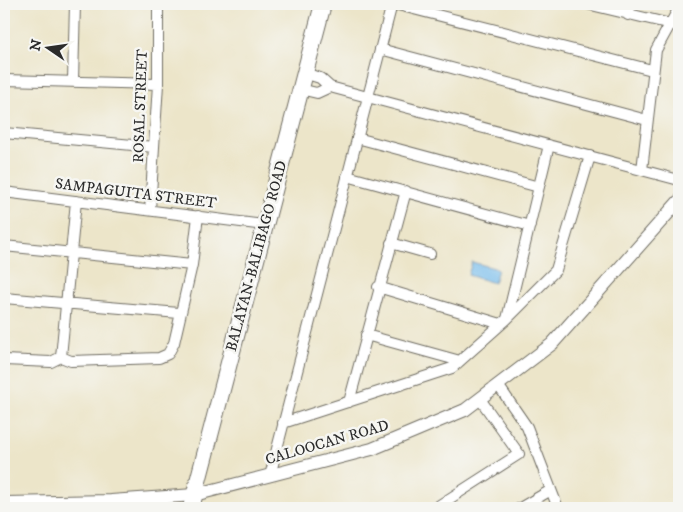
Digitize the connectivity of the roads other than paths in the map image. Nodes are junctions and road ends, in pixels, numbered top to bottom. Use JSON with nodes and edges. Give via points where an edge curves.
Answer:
{"nodes":[{"id":1,"x":75,"y":4,"type":"edge"},
{"id":2,"x":158,"y":4,"type":"edge"},
{"id":3,"x":323,"y":4,"type":"edge"},
{"id":4,"x":393,"y":4,"type":"edge"},
{"id":5,"x":587,"y":4,"type":"edge"},
{"id":6,"x":631,"y":4,"type":"edge"},
{"id":7,"x":679,"y":8,"type":"edge"},
{"id":8,"x":628,"y":15,"type":"junction"},
{"id":9,"x":675,"y":25,"type":"edge"},
{"id":10,"x":380,"y":49,"type":"junction"},
{"id":11,"x":652,"y":70,"type":"junction"},
{"id":12,"x":304,"y":73,"type":"junction"},
{"id":13,"x":4,"y":80,"type":"edge"},
{"id":14,"x":74,"y":81,"type":"junction"},
{"id":15,"x":158,"y":84,"type":"junction"},
{"id":16,"x":330,"y":88,"type":"junction"},
{"id":17,"x":300,"y":89,"type":"junction"},
{"id":18,"x":368,"y":97,"type":"junction"},
{"id":19,"x":647,"y":120,"type":"junction"},
{"id":20,"x":4,"y":133,"type":"edge"},
{"id":21,"x":357,"y":138,"type":"junction"},
{"id":22,"x":549,"y":145,"type":"junction"},
{"id":23,"x":154,"y":146,"type":"junction"},
{"id":24,"x":590,"y":156,"type":"junction"},
{"id":25,"x":642,"y":170,"type":"junction"},
{"id":26,"x":347,"y":176,"type":"junction"},
{"id":27,"x":679,"y":180,"type":"edge"},
{"id":28,"x":539,"y":187,"type":"junction"},
{"id":29,"x":406,"y":191,"type":"junction"},
{"id":30,"x":4,"y":192,"type":"edge"},
{"id":31,"x":76,"y":201,"type":"junction"},
{"id":32,"x":679,"y":201,"type":"edge"},
{"id":33,"x":150,"y":210,"type":"junction"},
{"id":34,"x":198,"y":216,"type":"junction"},
{"id":35,"x":264,"y":225,"type":"junction"},
{"id":36,"x":530,"y":226,"type":"junction"},
{"id":37,"x":391,"y":243,"type":"junction"},
{"id":38,"x":4,"y":246,"type":"edge"},
{"id":39,"x":71,"y":252,"type":"junction"},
{"id":40,"x":430,"y":254,"type":"dead end"},
{"id":41,"x":192,"y":265,"type":"junction"},
{"id":42,"x":378,"y":287,"type":"junction"},
{"id":43,"x":4,"y":298,"type":"edge"},
{"id":44,"x":65,"y":304,"type":"junction"},
{"id":45,"x":179,"y":313,"type":"junction"},
{"id":46,"x":504,"y":322,"type":"junction"},
{"id":47,"x":366,"y":335,"type":"junction"},
{"id":48,"x":61,"y":357,"type":"junction"},
{"id":49,"x":4,"y":360,"type":"edge"},
{"id":50,"x":460,"y":361,"type":"junction"},
{"id":51,"x":498,"y":385,"type":"junction"},
{"id":52,"x":480,"y":399,"type":"junction"},
{"id":53,"x":349,"y":402,"type":"junction"},
{"id":54,"x":283,"y":423,"type":"junction"},
{"id":55,"x":271,"y":472,"type":"dead end"},
{"id":56,"x":551,"y":490,"type":"junction"},
{"id":57,"x":192,"y":502,"type":"edge"},
{"id":58,"x":4,"y":503,"type":"edge"},
{"id":59,"x":110,"y":505,"type":"edge"},
{"id":60,"x":435,"y":508,"type":"edge"},
{"id":61,"x":520,"y":508,"type":"edge"},
{"id":62,"x":558,"y":508,"type":"edge"}],
"edges":[{"from":1,"to":14,"type":"street"},
{"from":2,"to":15,"type":"street","name":"ROSAL STREET"},
{"from":3,"to":12,"type":"main road","name":"BALAYAN-BALIBAGO ROAD"},
{"from":4,"to":10,"type":"street"},
{"from":4,"to":11,"type":"street"},
{"from":5,"to":8,"type":"street"},
{"from":6,"to":8,"type":"street"},
{"from":7,"to":9,"type":"street"},
{"from":8,"to":9,"type":"street"},
{"from":9,"to":11,"type":"street","via":[[656,50]]},
{"from":10,"to":18,"type":"street"},
{"from":10,"to":19,"type":"street"},
{"from":11,"to":19,"type":"street"},
{"from":12,"to":16,"type":"street","via":[[320,78]]},
{"from":12,"to":17,"type":"main road","name":"BALAYAN-BALIBAGO ROAD"},
{"from":13,"to":14,"type":"street"},
{"from":14,"to":15,"type":"street"},
{"from":15,"to":23,"type":"street","name":"ROSAL STREET"},
{"from":16,"to":17,"type":"street","via":[[316,93]]},
{"from":16,"to":18,"type":"street"},
{"from":17,"to":35,"type":"main road","name":"BALAYAN-BALIBAGO ROAD"},
{"from":18,"to":21,"type":"street"},
{"from":18,"to":22,"type":"street"},
{"from":19,"to":25,"type":"street"},
{"from":20,"to":23,"type":"street"},
{"from":21,"to":26,"type":"street"},
{"from":21,"to":28,"type":"street"},
{"from":22,"to":24,"type":"street"},
{"from":22,"to":28,"type":"street"},
{"from":23,"to":33,"type":"street","name":"ROSAL STREET"},
{"from":24,"to":25,"type":"street"},
{"from":24,"to":46,"type":"street","via":[[556,270]]},
{"from":25,"to":27,"type":"street"},
{"from":26,"to":29,"type":"street"},
{"from":26,"to":54,"type":"street"},
{"from":28,"to":36,"type":"street"},
{"from":29,"to":36,"type":"street"},
{"from":29,"to":37,"type":"street"},
{"from":30,"to":31,"type":"street","name":"SAMPAGUITA STREET"},
{"from":31,"to":33,"type":"street","name":"SAMPAGUITA STREET"},
{"from":31,"to":39,"type":"street"},
{"from":32,"to":51,"type":"street","name":"CALOOCAN ROAD","via":[[552,344]]},
{"from":33,"to":34,"type":"street","name":"SAMPAGUITA STREET"},
{"from":34,"to":35,"type":"street","name":"SAMPAGUITA STREET"},
{"from":34,"to":41,"type":"street"},
{"from":35,"to":57,"type":"main road","name":"BALAYAN-BALIBAGO ROAD"},
{"from":36,"to":46,"type":"street"},
{"from":37,"to":40,"type":"street"},
{"from":37,"to":42,"type":"street"},
{"from":38,"to":39,"type":"street"},
{"from":39,"to":41,"type":"street"},
{"from":39,"to":44,"type":"street"},
{"from":41,"to":45,"type":"street"},
{"from":42,"to":46,"type":"street"},
{"from":42,"to":47,"type":"street"},
{"from":43,"to":44,"type":"street"},
{"from":44,"to":45,"type":"street"},
{"from":44,"to":48,"type":"street"},
{"from":45,"to":48,"type":"street","via":[[174,342],[168,354],[159,358],[71,361]]},
{"from":46,"to":50,"type":"street"},
{"from":47,"to":50,"type":"street"},
{"from":47,"to":53,"type":"street"},
{"from":48,"to":49,"type":"street","via":[[52,362]]},
{"from":50,"to":53,"type":"street","via":[[452,368]]},
{"from":51,"to":52,"type":"street","name":"CALOOCAN ROAD"},
{"from":51,"to":56,"type":"street","via":[[526,427]]},
{"from":52,"to":57,"type":"street","name":"CALOOCAN ROAD","via":[[465,410],[372,449]]},
{"from":52,"to":60,"type":"street","via":[[519,454]]},
{"from":53,"to":54,"type":"street"},
{"from":54,"to":55,"type":"street"},
{"from":56,"to":61,"type":"street"},
{"from":56,"to":62,"type":"street"},
{"from":57,"to":59,"type":"street","name":"CALOOCAN ROAD"},
{"from":58,"to":59,"type":"street","name":"CALOOCAN ROAD"}]}
